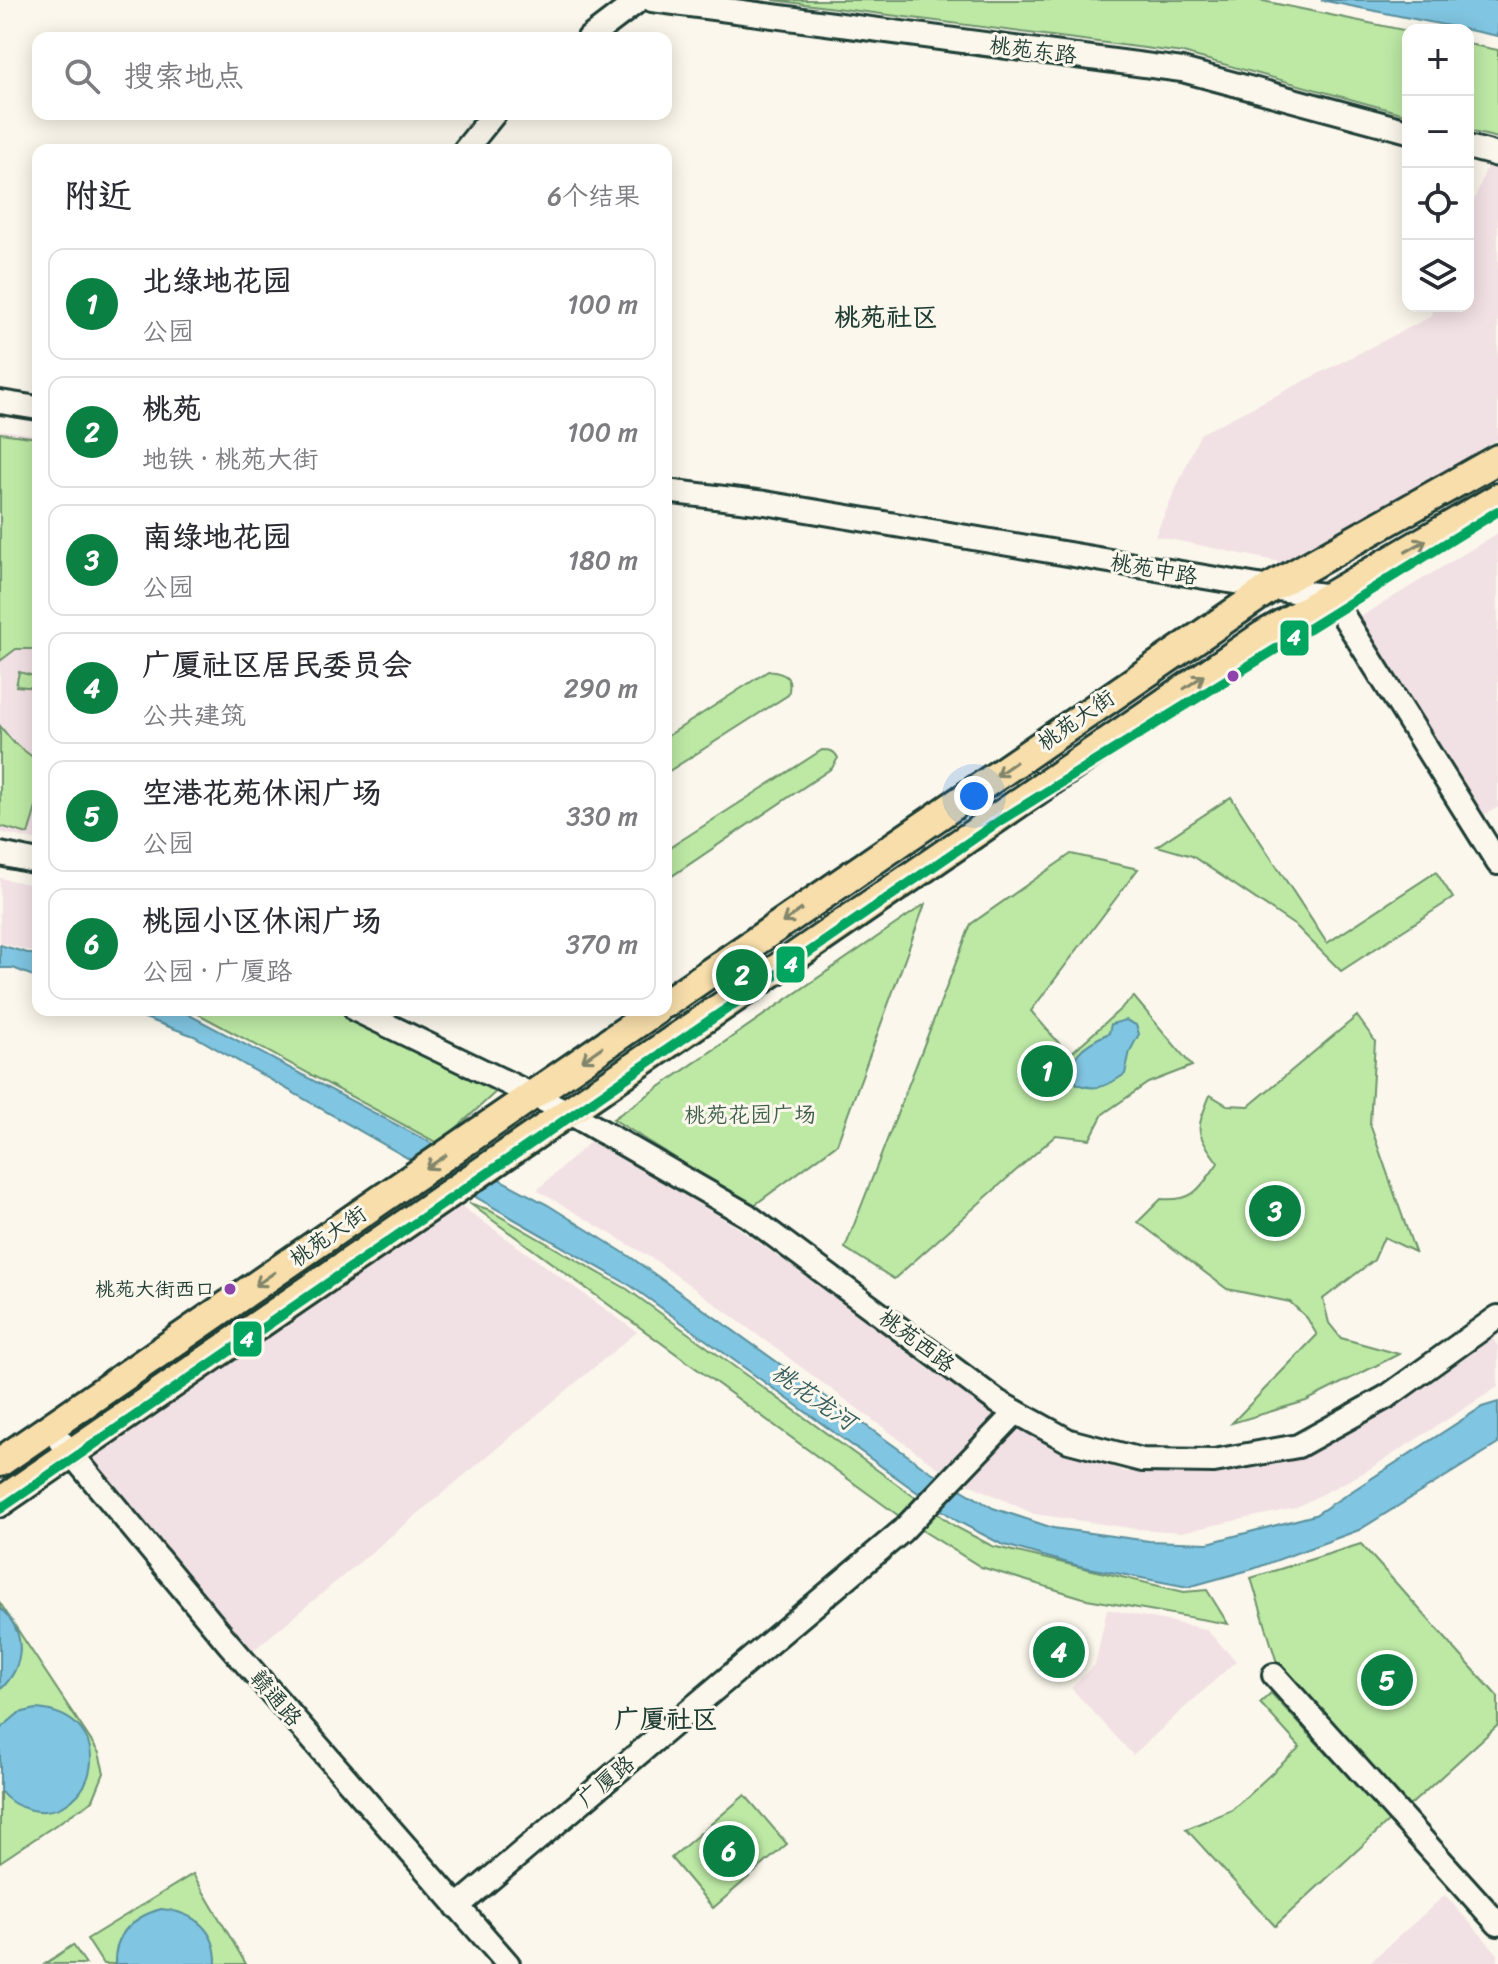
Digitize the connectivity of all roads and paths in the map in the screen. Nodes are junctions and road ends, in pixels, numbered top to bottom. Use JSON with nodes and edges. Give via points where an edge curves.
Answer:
{"nodes":[{"id":1,"x":639,"y":0,"type":"edge"},
{"id":2,"x":652,"y":0,"type":"edge"},
{"id":3,"x":597,"y":32,"type":"edge"},
{"id":4,"x":489,"y":120,"type":"edge"},
{"id":5,"x":1402,"y":129,"type":"edge"},
{"id":6,"x":470,"y":144,"type":"edge"},
{"id":7,"x":1474,"y":149,"type":"edge"},
{"id":8,"x":1498,"y":155,"type":"edge"},
{"id":9,"x":0,"y":402,"type":"edge"},
{"id":10,"x":32,"y":407,"type":"edge"},
{"id":11,"x":1498,"y":459,"type":"edge"},
{"id":12,"x":672,"y":492,"type":"edge"},
{"id":13,"x":1498,"y":498,"type":"edge"},
{"id":14,"x":1270,"y":588,"type":"junction"},
{"id":15,"x":1331,"y":596,"type":"junction"},
{"id":16,"x":1492,"y":838,"type":"edge"},
{"id":17,"x":0,"y":854,"type":"edge"},
{"id":18,"x":32,"y":861,"type":"edge"},
{"id":19,"x":1498,"y":863,"type":"edge"},
{"id":20,"x":672,"y":999,"type":"edge"},
{"id":21,"x":369,"y":1016,"type":"edge"},
{"id":22,"x":647,"y":1016,"type":"edge"},
{"id":23,"x":534,"y":1094,"type":"junction"},
{"id":24,"x":568,"y":1112,"type":"junction"},
{"id":25,"x":1498,"y":1317,"type":"edge"},
{"id":26,"x":1016,"y":1412,"type":"junction"},
{"id":27,"x":50,"y":1428,"type":"junction"},
{"id":28,"x":69,"y":1455,"type":"junction"},
{"id":29,"x":0,"y":1462,"type":"edge"},
{"id":30,"x":0,"y":1502,"type":"edge"},
{"id":31,"x":1274,"y":1675,"type":"dead end"},
{"id":32,"x":457,"y":1907,"type":"junction"},
{"id":33,"x":1498,"y":1924,"type":"edge"},
{"id":34,"x":508,"y":1964,"type":"edge"}],
"edges":[{"from":1,"to":3,"type":"street"},
{"from":2,"to":5,"type":"street","name":"桃苑东路","via":[[1182,70]]},
{"from":4,"to":6,"type":"street"},
{"from":7,"to":8,"type":"street"},
{"from":9,"to":10,"type":"street"},
{"from":11,"to":14,"type":"main road","name":"桃苑大街"},
{"from":12,"to":14,"type":"street","name":"桃苑中路"},
{"from":15,"to":13,"type":"main road","name":"桃苑大街","one_way":true},
{"from":14,"to":15,"type":"street","name":"桃苑中路"},
{"from":14,"to":20,"type":"main road","name":"桃苑大街","one_way":true},
{"from":15,"to":16,"type":"street"},
{"from":24,"to":15,"type":"main road","name":"桃苑大街","one_way":true,"via":[[1262,636]]},
{"from":16,"to":19,"type":"street"},
{"from":17,"to":18,"type":"street"},
{"from":21,"to":23,"type":"street","name":"桃苑西路"},
{"from":22,"to":23,"type":"main road","name":"桃苑大街","one_way":true},
{"from":23,"to":24,"type":"street","name":"桃苑西路"},
{"from":23,"to":27,"type":"main road","name":"桃苑大街","one_way":true},
{"from":24,"to":26,"type":"street","name":"桃苑西路","via":[[747,1215]]},
{"from":24,"to":28,"type":"main road","name":"桃苑大街"},
{"from":25,"to":26,"type":"street","name":"桃苑西路","via":[[1388,1396],[1298,1446],[1214,1461],[1142,1460],[1069,1441]]},
{"from":26,"to":32,"type":"street","name":"广厦路","via":[[902,1531]]},
{"from":27,"to":28,"type":"street","name":"赣通路"},
{"from":27,"to":29,"type":"main road","name":"桃苑大街"},
{"from":28,"to":30,"type":"main road","name":"桃苑大街"},
{"from":28,"to":32,"type":"street","name":"赣通路"},
{"from":31,"to":33,"type":"street"},
{"from":32,"to":34,"type":"street","name":"赣通路"}]}
